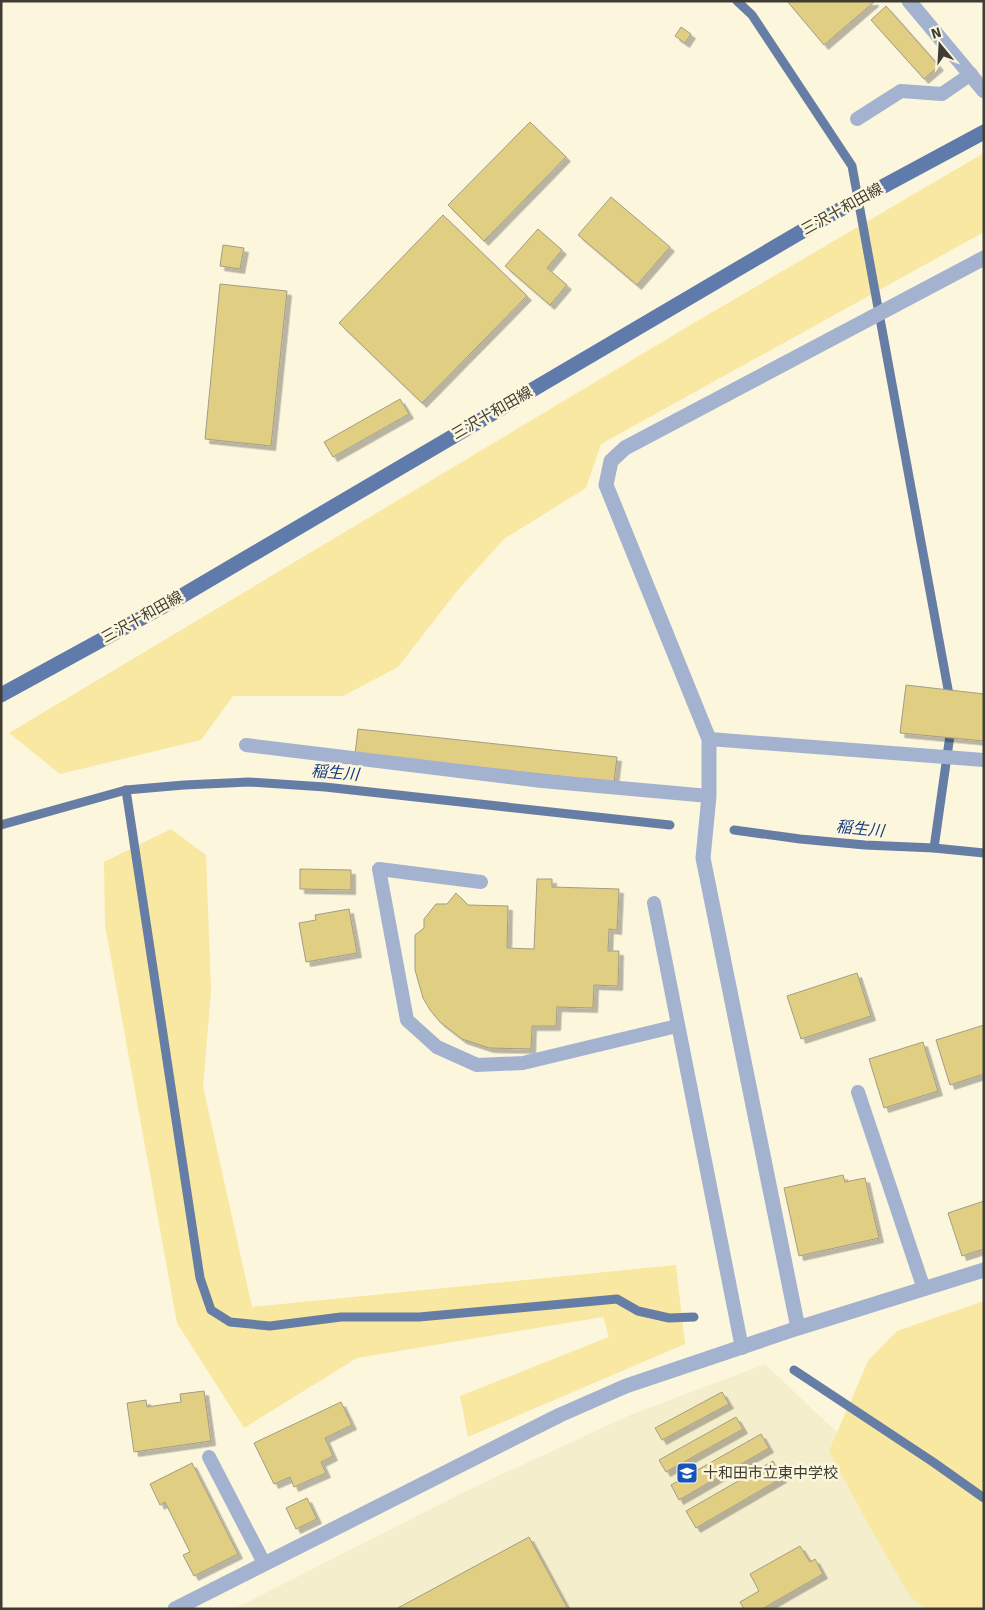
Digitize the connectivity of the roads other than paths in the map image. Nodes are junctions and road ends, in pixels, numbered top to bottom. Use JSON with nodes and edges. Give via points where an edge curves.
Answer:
{"nodes":[{"id":1,"x":909,"y":1,"type":"edge"},
{"id":2,"x":971,"y":74,"type":"junction"},
{"id":3,"x":984,"y":91,"type":"edge"},
{"id":4,"x":858,"y":119,"type":"dead end"},
{"id":5,"x":984,"y":132,"type":"edge"},
{"id":6,"x":984,"y":258,"type":"edge"},
{"id":7,"x":1,"y":695,"type":"edge"},
{"id":8,"x":709,"y":739,"type":"junction"},
{"id":9,"x":246,"y":745,"type":"dead end"},
{"id":10,"x":984,"y":760,"type":"edge"},
{"id":11,"x":709,"y":796,"type":"junction"},
{"id":12,"x":481,"y":882,"type":"dead end"},
{"id":13,"x":654,"y":903,"type":"dead end"},
{"id":14,"x":677,"y":1026,"type":"junction"},
{"id":15,"x":858,"y":1092,"type":"dead end"},
{"id":16,"x":984,"y":1270,"type":"edge"},
{"id":17,"x":924,"y":1289,"type":"junction"},
{"id":18,"x":798,"y":1328,"type":"junction"},
{"id":19,"x":742,"y":1348,"type":"junction"},
{"id":20,"x":209,"y":1457,"type":"dead end"},
{"id":21,"x":264,"y":1563,"type":"junction"},
{"id":22,"x":175,"y":1609,"type":"edge"}],
"edges":[{"from":1,"to":2,"type":"street"},
{"from":2,"to":3,"type":"street"},
{"from":2,"to":4,"type":"lane","via":[[942,94],[901,91]]},
{"from":5,"to":7,"type":"main road","name":"三沢十和田線","via":[[828,216],[180,597]]},
{"from":6,"to":8,"type":"street","via":[[625,448],[611,460],[606,485]]},
{"from":8,"to":10,"type":"lane"},
{"from":8,"to":11,"type":"street"},
{"from":9,"to":11,"type":"lane","via":[[542,781]]},
{"from":11,"to":18,"type":"street","via":[[703,858]]},
{"from":12,"to":14,"type":"lane","via":[[379,869],[407,1020],[437,1047],[477,1064],[523,1063]]},
{"from":13,"to":14,"type":"lane"},
{"from":14,"to":19,"type":"lane"},
{"from":15,"to":17,"type":"lane"},
{"from":16,"to":17,"type":"street"},
{"from":17,"to":18,"type":"street"},
{"from":18,"to":19,"type":"street"},
{"from":19,"to":21,"type":"street","via":[[626,1386],[560,1415]]},
{"from":20,"to":21,"type":"lane"},
{"from":21,"to":22,"type":"street"}]}
